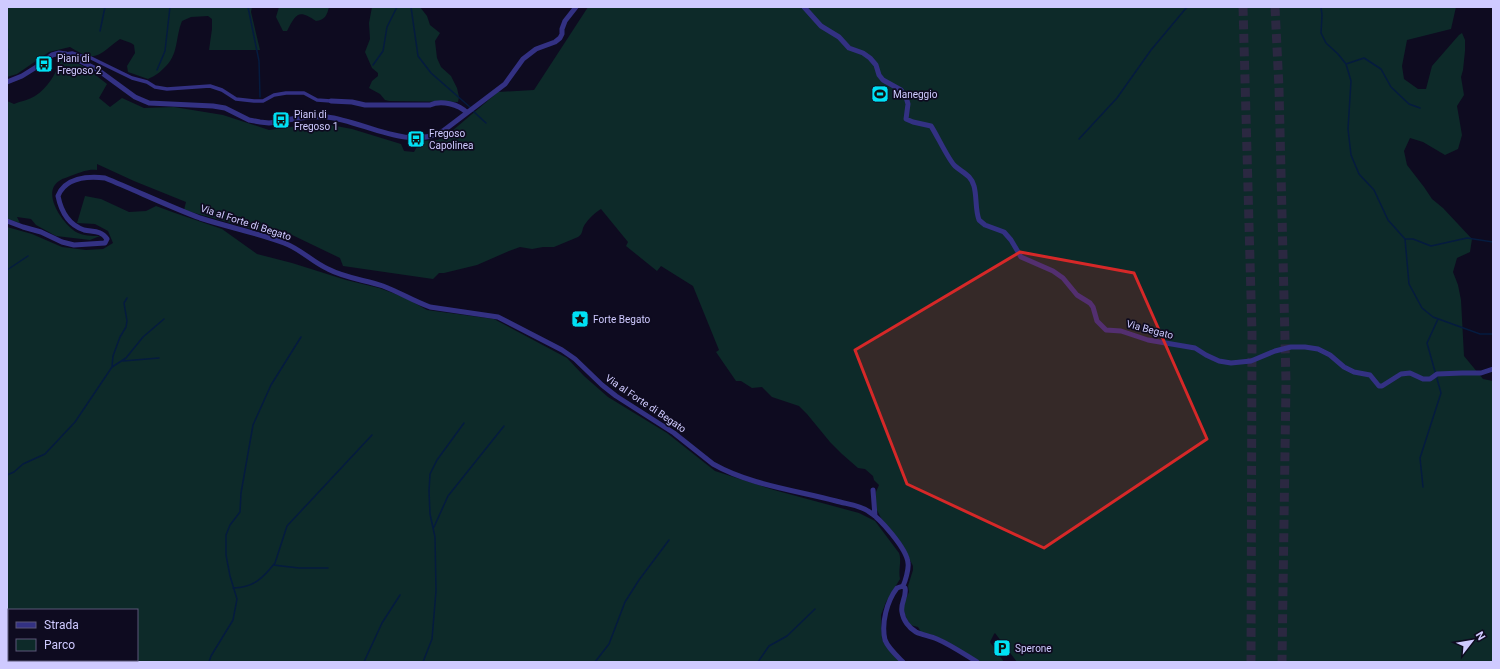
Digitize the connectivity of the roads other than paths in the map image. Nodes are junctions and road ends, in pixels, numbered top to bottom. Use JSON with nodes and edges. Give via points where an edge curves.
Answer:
{"nodes":[{"id":1,"x":576,"y":7,"type":"edge"},
{"id":2,"x":804,"y":7,"type":"edge"},
{"id":3,"x":66,"y":54,"type":"junction"},
{"id":4,"x":7,"y":82,"type":"edge"},
{"id":5,"x":331,"y":100,"type":"joint"},
{"id":6,"x":467,"y":113,"type":"junction"},
{"id":7,"x":7,"y":221,"type":"edge"},
{"id":8,"x":1493,"y":369,"type":"edge"},
{"id":9,"x":873,"y":490,"type":"dead end"},
{"id":10,"x":876,"y":516,"type":"junction"},
{"id":11,"x":902,"y":586,"type":"junction"},
{"id":12,"x":903,"y":662,"type":"edge"},
{"id":13,"x":977,"y":662,"type":"edge"}],
"edges":[{"from":1,"to":6,"type":"street","via":[[565,21],[560,38],[536,49],[523,59],[504,84]]},
{"from":2,"to":8,"type":"street","name":"Via Begato","via":[[821,26],[839,37],[849,48],[870,58],[883,80],[901,90],[908,104],[906,118],[931,126],[954,166],[970,176],[975,187],[979,220],[1004,232],[1021,257],[1063,278],[1076,295],[1090,303],[1097,321],[1106,330],[1195,348],[1219,361],[1251,362],[1274,351],[1291,347],[1318,349],[1354,372],[1370,374],[1379,386],[1401,374],[1410,373],[1430,378],[1437,374],[1481,373]]},
{"from":3,"to":4,"type":"street","via":[[52,56]]},
{"from":3,"to":5,"type":"street","via":[[72,52],[91,58],[155,87],[167,89],[210,86],[236,98],[254,102],[286,92],[304,93],[317,100]]},
{"from":3,"to":6,"type":"street","via":[[98,70],[135,97],[149,103],[197,104],[225,108],[249,120],[260,122],[326,117],[393,135],[424,137],[436,136]]},
{"from":5,"to":6,"type":"street","via":[[365,105],[448,103],[464,109]]},
{"from":7,"to":10,"type":"street","name":"Via al Forte di Begato","via":[[42,232],[62,242],[105,243],[107,239],[102,233],[83,229],[69,221],[58,196],[61,188],[69,183],[94,177],[105,178],[200,218],[285,243],[337,273],[400,293],[420,304],[498,317],[569,354],[602,386],[659,422],[713,464],[756,481],[867,510]]},
{"from":9,"to":10,"type":"street"},
{"from":10,"to":11,"type":"street","name":"Via al Forte di Begato","via":[[902,549],[908,563],[906,581]]},
{"from":11,"to":12,"type":"street","via":[[891,596],[884,632],[889,646]]},
{"from":11,"to":13,"type":"street","via":[[906,593],[901,611],[909,626],[916,632],[961,651]]}]}
